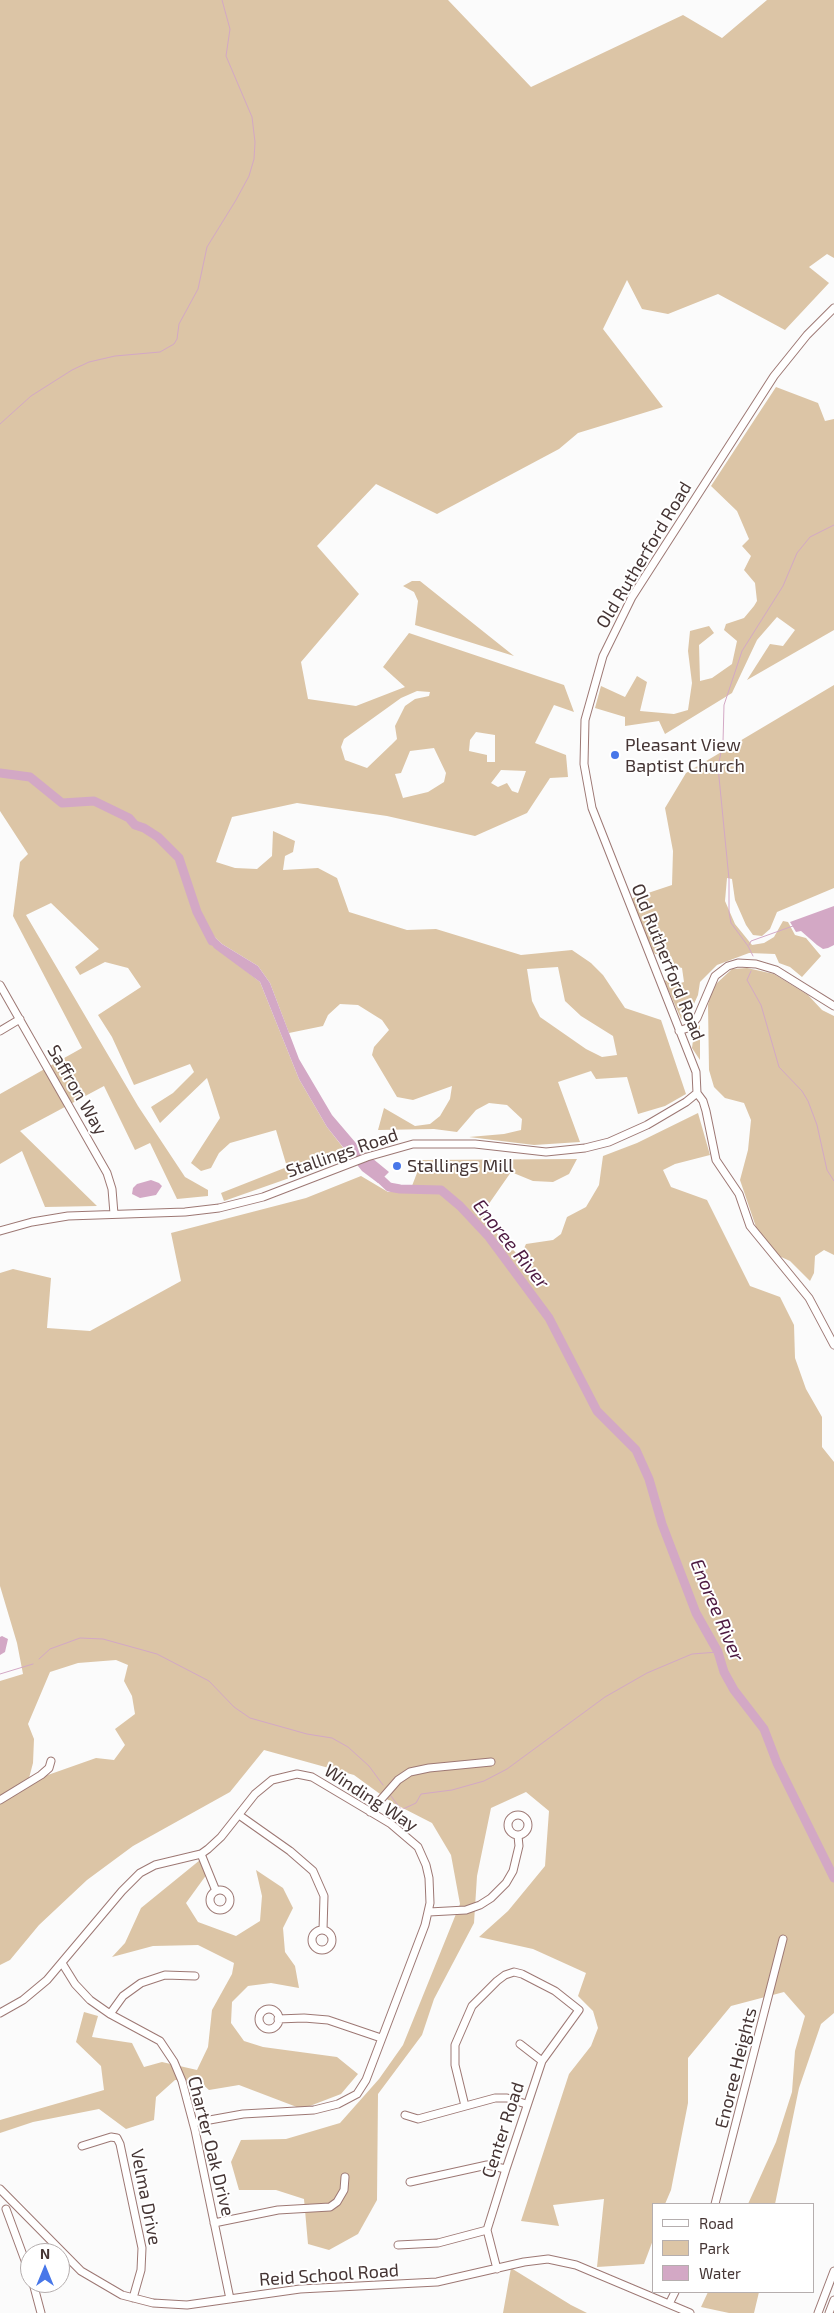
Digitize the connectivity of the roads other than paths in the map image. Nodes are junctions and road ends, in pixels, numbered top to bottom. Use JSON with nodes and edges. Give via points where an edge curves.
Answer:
{"nodes":[{"id":1,"x":834,"y":308,"type":"edge"},
{"id":2,"x":0,"y":985,"type":"edge"},
{"id":3,"x":834,"y":1006,"type":"edge"},
{"id":4,"x":20,"y":1020,"type":"junction"},
{"id":5,"x":0,"y":1031,"type":"edge"},
{"id":6,"x":679,"y":1031,"type":"junction"},
{"id":7,"x":697,"y":1093,"type":"junction"},
{"id":8,"x":114,"y":1214,"type":"junction"},
{"id":9,"x":0,"y":1231,"type":"edge"},
{"id":10,"x":834,"y":1345,"type":"edge"},
{"id":11,"x":51,"y":1761,"type":"dead end"},
{"id":12,"x":491,"y":1762,"type":"dead end"},
{"id":13,"x":0,"y":1800,"type":"edge"},
{"id":14,"x":370,"y":1812,"type":"junction"},
{"id":15,"x":239,"y":1815,"type":"junction"},
{"id":16,"x":518,"y":1836,"type":"dead end"},
{"id":17,"x":201,"y":1854,"type":"junction"},
{"id":18,"x":216,"y":1891,"type":"dead end"},
{"id":19,"x":429,"y":1912,"type":"junction"},
{"id":20,"x":323,"y":1930,"type":"dead end"},
{"id":21,"x":783,"y":1939,"type":"dead end"},
{"id":22,"x":62,"y":1963,"type":"junction"},
{"id":23,"x":195,"y":1976,"type":"dead end"},
{"id":24,"x":0,"y":2013,"type":"edge"},
{"id":25,"x":110,"y":2014,"type":"junction"},
{"id":26,"x":278,"y":2019,"type":"dead end"},
{"id":27,"x":381,"y":2038,"type":"junction"},
{"id":28,"x":520,"y":2044,"type":"dead end"},
{"id":29,"x":542,"y":2061,"type":"junction"},
{"id":30,"x":526,"y":2104,"type":"junction"},
{"id":31,"x":465,"y":2106,"type":"junction"},
{"id":32,"x":405,"y":2115,"type":"dead end"},
{"id":33,"x":193,"y":2123,"type":"junction"},
{"id":34,"x":82,"y":2146,"type":"dead end"},
{"id":35,"x":506,"y":2169,"type":"junction"},
{"id":36,"x":345,"y":2177,"type":"dead end"},
{"id":37,"x":410,"y":2182,"type":"dead end"},
{"id":38,"x":0,"y":2189,"type":"edge"},
{"id":39,"x":13,"y":2201,"type":"junction"},
{"id":40,"x":715,"y":2203,"type":"edge"},
{"id":41,"x":3,"y":2211,"type":"edge"},
{"id":42,"x":214,"y":2223,"type":"junction"},
{"id":43,"x":487,"y":2230,"type":"junction"},
{"id":44,"x":398,"y":2245,"type":"dead end"},
{"id":45,"x":20,"y":2251,"type":"edge"},
{"id":46,"x":497,"y":2269,"type":"junction"},
{"id":47,"x":834,"y":2271,"type":"edge"},
{"id":48,"x":36,"y":2293,"type":"edge"},
{"id":49,"x":675,"y":2293,"type":"edge"},
{"id":50,"x":133,"y":2298,"type":"junction"},
{"id":51,"x":230,"y":2299,"type":"junction"},
{"id":52,"x":834,"y":2300,"type":"edge"},
{"id":53,"x":670,"y":2304,"type":"junction"},
{"id":54,"x":41,"y":2313,"type":"edge"},
{"id":55,"x":690,"y":2313,"type":"edge"},
{"id":56,"x":818,"y":2313,"type":"edge"},
{"id":57,"x":829,"y":2313,"type":"edge"}],
"edges":[{"from":1,"to":6,"type":"street","name":"Old Rutherford Road","via":[[774,376],[632,597],[606,646],[588,706],[583,750],[592,808]]},
{"from":2,"to":4,"type":"street","name":"Saffron Way"},
{"from":3,"to":6,"type":"street","via":[[776,970],[756,964],[738,964],[728,966],[716,976],[697,1018],[690,1027]]},
{"from":4,"to":5,"type":"street"},
{"from":4,"to":8,"type":"street","name":"Saffron Way","via":[[107,1173]]},
{"from":6,"to":7,"type":"street","name":"Old Rutherford Road","via":[[698,1076]]},
{"from":7,"to":8,"type":"street","name":"Stallings Road","via":[[648,1125],[609,1142],[585,1148],[546,1152],[475,1144],[413,1144],[343,1166],[263,1197],[220,1208]]},
{"from":7,"to":10,"type":"street","via":[[703,1100],[716,1160],[739,1194],[750,1226],[809,1298]]},
{"from":8,"to":9,"type":"street","name":"Stallings Road","via":[[48,1218]]},
{"from":11,"to":13,"type":"street","via":[[41,1775]]},
{"from":12,"to":14,"type":"street","via":[[410,1772],[398,1780]]},
{"from":14,"to":15,"type":"street","name":"Winding Way","via":[[312,1777],[297,1774],[279,1777],[266,1784]]},
{"from":14,"to":19,"type":"street","name":"Winding Way","via":[[403,1832],[420,1852],[429,1878]]},
{"from":15,"to":17,"type":"street","name":"Winding Way"},
{"from":15,"to":20,"type":"street","via":[[313,1871],[324,1896]]},
{"from":16,"to":19,"type":"street","via":[[513,1871],[492,1898],[466,1910]]},
{"from":17,"to":18,"type":"street"},
{"from":17,"to":22,"type":"street","name":"Winding Way","via":[[155,1865],[140,1873]]},
{"from":19,"to":27,"type":"street","name":"Winding Way"},
{"from":21,"to":40,"type":"street","name":"Enoree Heights"},
{"from":22,"to":24,"type":"street","name":"Winding Way","via":[[34,1992]]},
{"from":22,"to":25,"type":"street","name":"Charter Oak Drive","via":[[84,1994]]},
{"from":23,"to":25,"type":"street","via":[[165,1975],[141,1983],[123,1996]]},
{"from":25,"to":33,"type":"street","name":"Charter Oak Drive","via":[[155,2037],[166,2048],[182,2081]]},
{"from":26,"to":27,"type":"street","via":[[328,2020]]},
{"from":27,"to":33,"type":"street","name":"Winding Way","via":[[365,2084],[346,2101],[314,2110],[243,2114]]},
{"from":28,"to":29,"type":"street"},
{"from":29,"to":30,"type":"street","name":"Center Road"},
{"from":29,"to":31,"type":"street","name":"Center Road","via":[[579,2010],[555,1991],[522,1974],[504,1975],[472,2006],[455,2045],[455,2065]]},
{"from":30,"to":31,"type":"street","via":[[495,2098]]},
{"from":30,"to":35,"type":"street","name":"Center Road"},
{"from":31,"to":32,"type":"street","via":[[418,2119]]},
{"from":33,"to":42,"type":"street","name":"Charter Oak Drive"},
{"from":34,"to":50,"type":"street","name":"Velma Drive","via":[[111,2137],[117,2138],[120,2144],[142,2248],[141,2270]]},
{"from":35,"to":37,"type":"street","via":[[487,2165]]},
{"from":35,"to":43,"type":"street","name":"Center Road"},
{"from":36,"to":42,"type":"street","via":[[343,2193],[330,2207],[278,2210]]},
{"from":38,"to":39,"type":"street","name":"Reid School Road"},
{"from":39,"to":41,"type":"street"},
{"from":39,"to":50,"type":"street","name":"Reid School Road","via":[[81,2271],[106,2287]]},
{"from":41,"to":45,"type":"street"},
{"from":42,"to":51,"type":"street","name":"Charter Oak Drive"},
{"from":43,"to":44,"type":"street","via":[[438,2243]]},
{"from":43,"to":46,"type":"street"},
{"from":46,"to":51,"type":"street","name":"Reid School Road","via":[[437,2282],[300,2289]]},
{"from":46,"to":53,"type":"street","name":"Reid School Road","via":[[536,2260],[560,2261]]},
{"from":47,"to":56,"type":"street"},
{"from":48,"to":54,"type":"street"},
{"from":49,"to":53,"type":"street"},
{"from":50,"to":51,"type":"street","name":"Reid School Road","via":[[176,2305]]},
{"from":52,"to":57,"type":"street"},
{"from":53,"to":55,"type":"street","name":"Reid School Road"}]}
